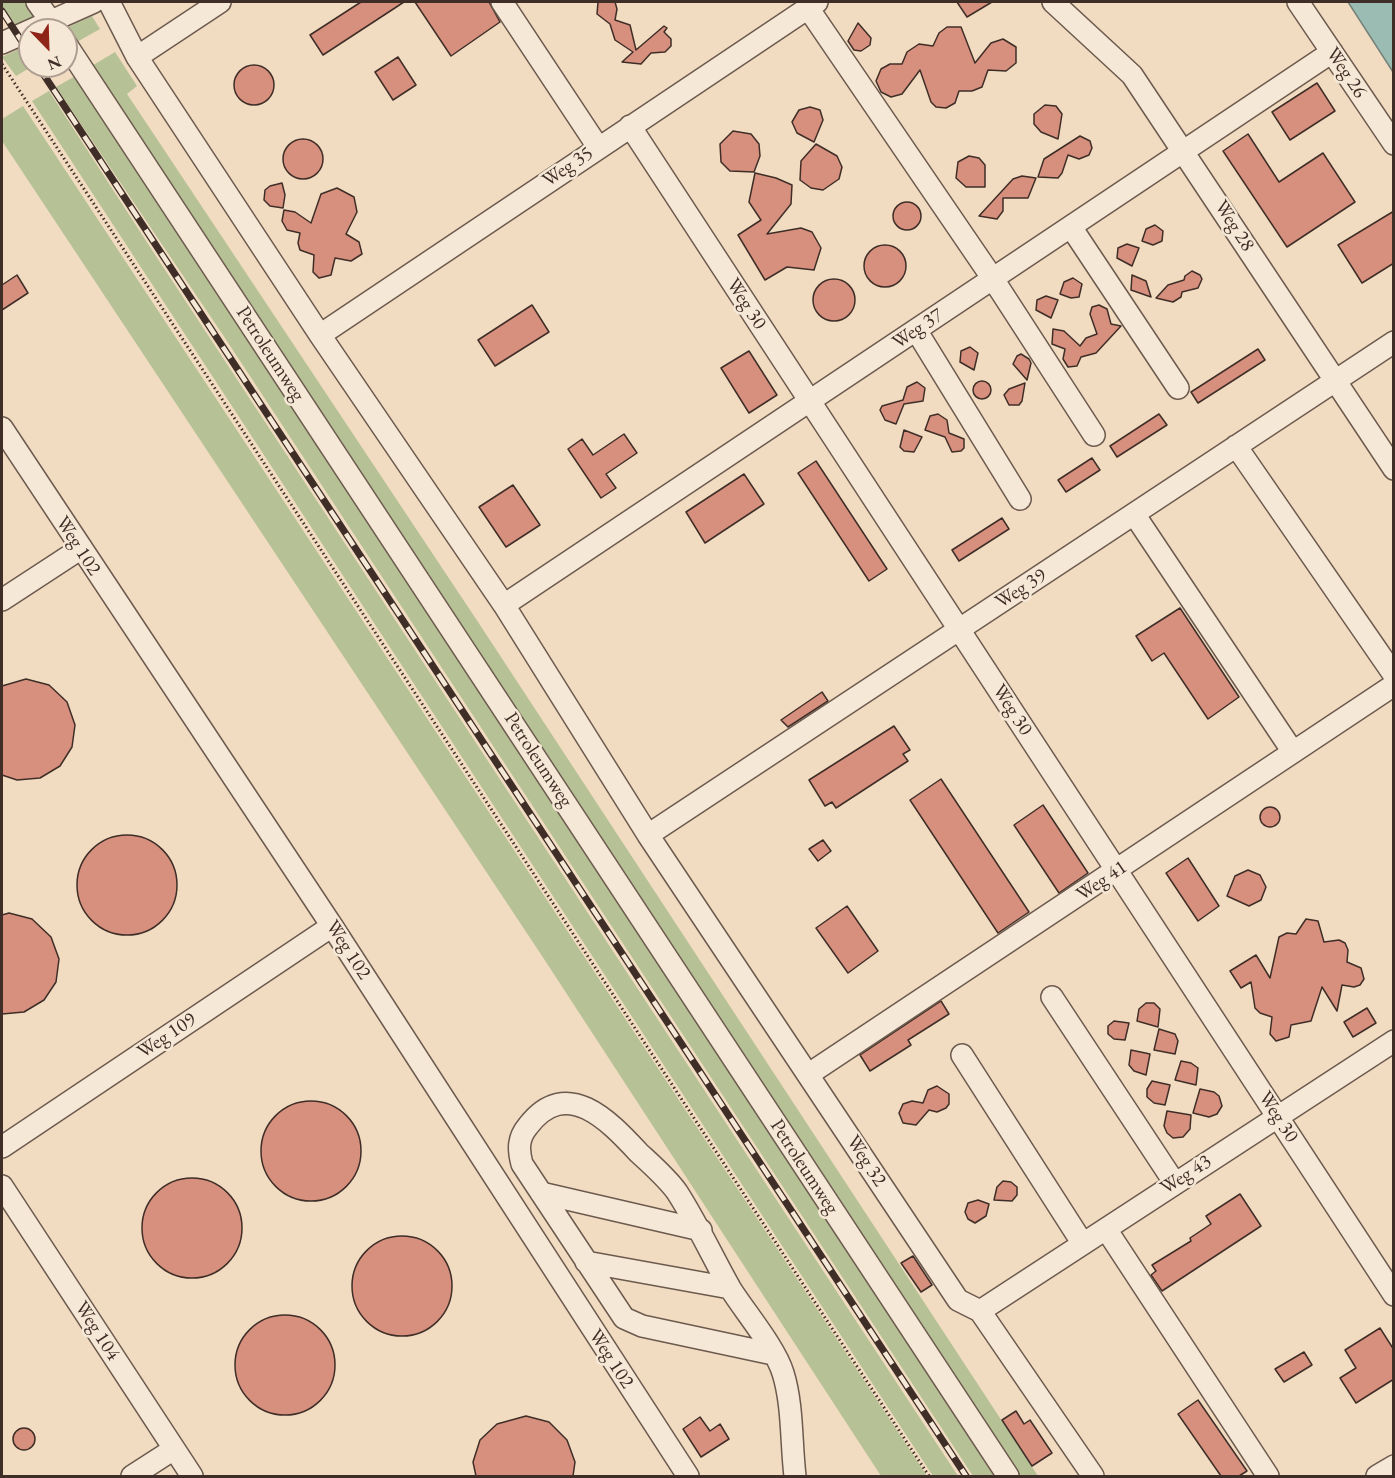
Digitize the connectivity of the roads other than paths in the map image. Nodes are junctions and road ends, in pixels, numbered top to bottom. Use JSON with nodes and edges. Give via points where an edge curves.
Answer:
{"nodes":[{"id":1,"x":37,"y":2,"type":"edge"},
{"id":2,"x":93,"y":2,"type":"edge"},
{"id":3,"x":109,"y":2,"type":"edge"},
{"id":4,"x":220,"y":2,"type":"edge"},
{"id":5,"x":502,"y":2,"type":"edge"},
{"id":6,"x":1053,"y":2,"type":"edge"},
{"id":7,"x":1298,"y":2,"type":"edge"},
{"id":8,"x":813,"y":5,"type":"edge"},
{"id":9,"x":49,"y":18,"type":"edge"},
{"id":10,"x":66,"y":18,"type":"edge"},
{"id":11,"x":18,"y":37,"type":"edge"},
{"id":12,"x":2,"y":43,"type":"edge"},
{"id":13,"x":1332,"y":52,"type":"junction"},
{"id":14,"x":137,"y":57,"type":"junction"},
{"id":15,"x":78,"y":62,"type":"edge"},
{"id":16,"x":630,"y":126,"type":"junction"},
{"id":17,"x":1394,"y":144,"type":"edge"},
{"id":18,"x":598,"y":147,"type":"junction"},
{"id":19,"x":1185,"y":151,"type":"junction"},
{"id":20,"x":1071,"y":227,"type":"junction"},
{"id":21,"x":993,"y":279,"type":"junction"},
{"id":22,"x":916,"y":330,"type":"junction"},
{"id":23,"x":320,"y":335,"type":"junction"},
{"id":24,"x":1394,"y":342,"type":"edge"},
{"id":25,"x":1334,"y":381,"type":"junction"},
{"id":26,"x":1178,"y":388,"type":"dead end"},
{"id":27,"x":810,"y":401,"type":"junction"},
{"id":28,"x":2,"y":428,"type":"edge"},
{"id":29,"x":1094,"y":435,"type":"dead end"},
{"id":30,"x":1236,"y":446,"type":"junction"},
{"id":31,"x":1394,"y":469,"type":"edge"},
{"id":32,"x":1020,"y":499,"type":"dead end"},
{"id":33,"x":1134,"y":514,"type":"junction"},
{"id":34,"x":80,"y":549,"type":"junction"},
{"id":35,"x":2,"y":600,"type":"edge"},
{"id":36,"x":504,"y":605,"type":"junction"},
{"id":37,"x":959,"y":629,"type":"junction"},
{"id":38,"x":1394,"y":675,"type":"edge"},
{"id":39,"x":1394,"y":685,"type":"edge"},
{"id":40,"x":1293,"y":752,"type":"junction"},
{"id":41,"x":648,"y":835,"type":"junction"},
{"id":42,"x":1117,"y":871,"type":"junction"},
{"id":43,"x":332,"y":926,"type":"junction"},
{"id":44,"x":1052,"y":997,"type":"dead end"},
{"id":45,"x":1394,"y":1041,"type":"edge"},
{"id":46,"x":962,"y":1055,"type":"dead end"},
{"id":47,"x":809,"y":1074,"type":"junction"},
{"id":48,"x":1277,"y":1117,"type":"junction"},
{"id":49,"x":2,"y":1147,"type":"edge"},
{"id":50,"x":1174,"y":1182,"type":"junction"},
{"id":51,"x":2,"y":1186,"type":"edge"},
{"id":52,"x":541,"y":1193,"type":"junction"},
{"id":53,"x":1106,"y":1228,"type":"junction"},
{"id":54,"x":700,"y":1230,"type":"junction"},
{"id":55,"x":1083,"y":1244,"type":"junction"},
{"id":56,"x":586,"y":1262,"type":"junction"},
{"id":57,"x":730,"y":1288,"type":"junction"},
{"id":58,"x":1394,"y":1295,"type":"edge"},
{"id":59,"x":980,"y":1311,"type":"junction"},
{"id":60,"x":773,"y":1354,"type":"junction"},
{"id":61,"x":174,"y":1449,"type":"junction"},
{"id":62,"x":1394,"y":1466,"type":"edge"},
{"id":63,"x":132,"y":1476,"type":"edge"},
{"id":64,"x":192,"y":1476,"type":"edge"},
{"id":65,"x":688,"y":1476,"type":"edge"},
{"id":66,"x":795,"y":1476,"type":"edge"},
{"id":67,"x":1008,"y":1476,"type":"edge"},
{"id":68,"x":1093,"y":1476,"type":"edge"},
{"id":69,"x":1268,"y":1476,"type":"edge"},
{"id":70,"x":1377,"y":1476,"type":"edge"}],
"edges":[{"from":1,"to":9,"type":"street"},
{"from":2,"to":10,"type":"street"},
{"from":3,"to":14,"type":"street","name":"Weg 32"},
{"from":4,"to":14,"type":"street"},
{"from":5,"to":18,"type":"street"},
{"from":6,"to":19,"type":"street","name":"Weg 28","via":[[1132,75]]},
{"from":7,"to":13,"type":"street","name":"Weg 26"},
{"from":8,"to":16,"type":"street","name":"Weg 35"},
{"from":8,"to":21,"type":"street"},
{"from":11,"to":12,"type":"street"},
{"from":13,"to":17,"type":"street","name":"Weg 26"},
{"from":13,"to":19,"type":"street","name":"Weg 37"},
{"from":14,"to":23,"type":"street","name":"Weg 32"},
{"from":15,"to":67,"type":"street","name":"Petroleumweg"},
{"from":16,"to":18,"type":"street","name":"Weg 35"},
{"from":16,"to":27,"type":"street","name":"Weg 30"},
{"from":18,"to":23,"type":"street","name":"Weg 35"},
{"from":19,"to":20,"type":"street","name":"Weg 37"},
{"from":19,"to":25,"type":"street","name":"Weg 28"},
{"from":20,"to":21,"type":"street","name":"Weg 37"},
{"from":20,"to":26,"type":"street"},
{"from":21,"to":22,"type":"street","name":"Weg 37"},
{"from":21,"to":29,"type":"street"},
{"from":22,"to":27,"type":"street","name":"Weg 37"},
{"from":22,"to":32,"type":"street"},
{"from":23,"to":36,"type":"street","name":"Weg 32"},
{"from":24,"to":25,"type":"street","name":"Weg 39"},
{"from":25,"to":30,"type":"street","name":"Weg 39"},
{"from":25,"to":31,"type":"street","name":"Weg 28"},
{"from":27,"to":36,"type":"street","name":"Weg 37"},
{"from":27,"to":37,"type":"street","name":"Weg 30"},
{"from":28,"to":34,"type":"street","name":"Weg 102"},
{"from":30,"to":33,"type":"street","name":"Weg 39"},
{"from":30,"to":38,"type":"street"},
{"from":33,"to":37,"type":"street","name":"Weg 39"},
{"from":33,"to":40,"type":"street"},
{"from":34,"to":35,"type":"street"},
{"from":34,"to":43,"type":"street","name":"Weg 102"},
{"from":36,"to":41,"type":"street","name":"Weg 32"},
{"from":37,"to":41,"type":"street","name":"Weg 39"},
{"from":37,"to":42,"type":"street","name":"Weg 30"},
{"from":39,"to":40,"type":"street","name":"Weg 41"},
{"from":40,"to":42,"type":"street","name":"Weg 41"},
{"from":41,"to":47,"type":"street","name":"Weg 32"},
{"from":42,"to":47,"type":"street","name":"Weg 41"},
{"from":42,"to":48,"type":"street","name":"Weg 30"},
{"from":43,"to":49,"type":"street","name":"Weg 109"},
{"from":43,"to":65,"type":"street","name":"Weg 102"},
{"from":44,"to":50,"type":"street"},
{"from":45,"to":48,"type":"street","name":"Weg 43"},
{"from":46,"to":55,"type":"street"},
{"from":47,"to":59,"type":"street","name":"Weg 32","via":[[958,1300]]},
{"from":48,"to":50,"type":"street","name":"Weg 43"},
{"from":48,"to":58,"type":"street","name":"Weg 30"},
{"from":50,"to":53,"type":"street","name":"Weg 43"},
{"from":51,"to":61,"type":"street","name":"Weg 104"},
{"from":52,"to":54,"type":"street"},
{"from":52,"to":54,"type":"street","via":[[522,1164],[520,1140],[539,1114],[560,1105],[579,1105],[600,1114],[627,1140],[675,1190]]},
{"from":52,"to":56,"type":"street"},
{"from":53,"to":55,"type":"street","name":"Weg 43"},
{"from":53,"to":69,"type":"street"},
{"from":54,"to":57,"type":"street"},
{"from":55,"to":59,"type":"street","name":"Weg 43"},
{"from":56,"to":57,"type":"street"},
{"from":56,"to":60,"type":"street","via":[[624,1318],[631,1322]]},
{"from":57,"to":60,"type":"street"},
{"from":59,"to":68,"type":"street","name":"Weg 32"},
{"from":60,"to":66,"type":"street","via":[[783,1371],[786,1387]]},
{"from":61,"to":63,"type":"street"},
{"from":61,"to":64,"type":"street","name":"Weg 104"},
{"from":62,"to":70,"type":"street"}]}
